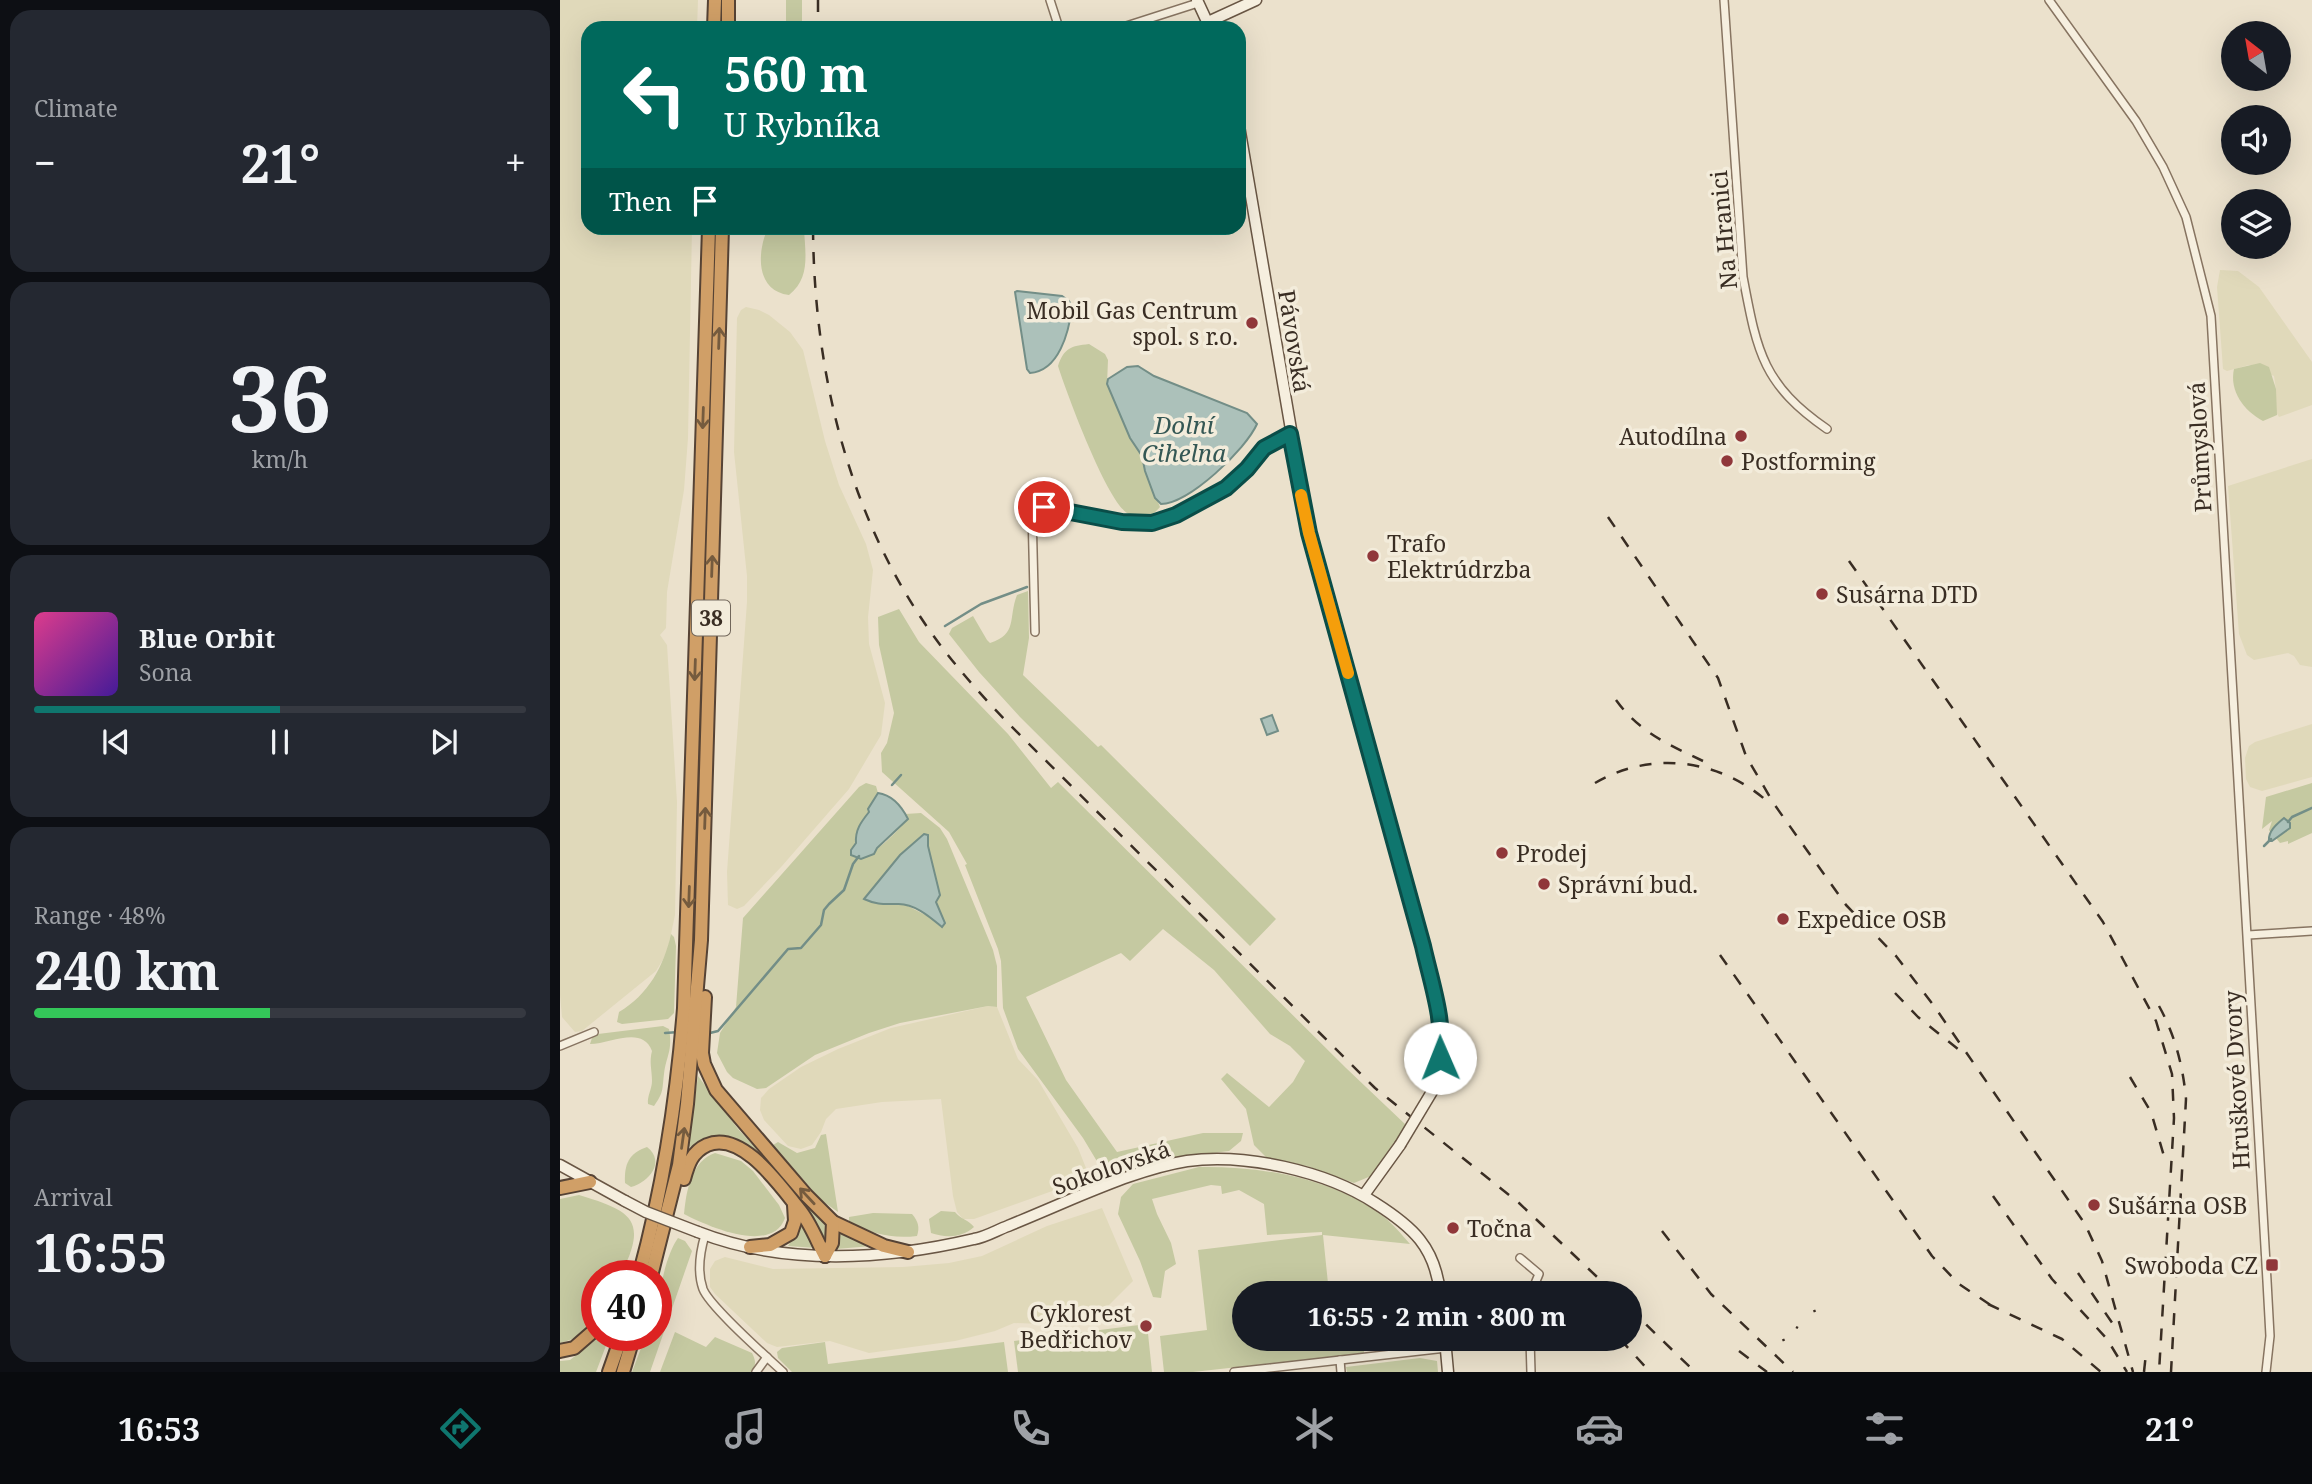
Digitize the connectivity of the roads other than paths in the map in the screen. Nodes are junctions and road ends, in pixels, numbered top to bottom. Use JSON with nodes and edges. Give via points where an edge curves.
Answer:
{"nodes":[{"id":1,"x":715,"y":0,"type":"edge"},
{"id":2,"x":728,"y":0,"type":"edge"},
{"id":3,"x":1050,"y":0,"type":"edge"},
{"id":4,"x":1256,"y":0,"type":"edge"},
{"id":5,"x":1724,"y":0,"type":"edge"},
{"id":6,"x":2049,"y":0,"type":"edge"},
{"id":7,"x":1198,"y":1,"type":"edge"},
{"id":8,"x":715,"y":21,"type":"edge"},
{"id":9,"x":727,"y":21,"type":"edge"},
{"id":10,"x":1057,"y":21,"type":"edge"},
{"id":11,"x":1140,"y":21,"type":"edge"},
{"id":12,"x":1207,"y":21,"type":"edge"},
{"id":13,"x":1217,"y":21,"type":"edge"},
{"id":14,"x":1246,"y":168,"type":"edge"},
{"id":15,"x":709,"y":235,"type":"edge"},
{"id":16,"x":722,"y":235,"type":"edge"},
{"id":17,"x":1827,"y":429,"type":"dead end"},
{"id":18,"x":1290,"y":434,"type":"junction"},
{"id":19,"x":1035,"y":632,"type":"dead end"},
{"id":20,"x":2312,"y":931,"type":"edge"},
{"id":21,"x":2248,"y":935,"type":"junction"},
{"id":22,"x":694,"y":1008,"type":"junction"},
{"id":23,"x":594,"y":1032,"type":"dead end"},
{"id":24,"x":560,"y":1046,"type":"edge"},
{"id":25,"x":692,"y":1047,"type":"junction"},
{"id":26,"x":560,"y":1164,"type":"edge"},
{"id":27,"x":590,"y":1182,"type":"junction"},
{"id":28,"x":560,"y":1188,"type":"edge"},
{"id":29,"x":1364,"y":1195,"type":"junction"},
{"id":30,"x":794,"y":1204,"type":"junction"},
{"id":31,"x":833,"y":1222,"type":"junction"},
{"id":32,"x":701,"y":1233,"type":"junction"},
{"id":33,"x":750,"y":1247,"type":"junction"},
{"id":34,"x":646,"y":1250,"type":"junction"},
{"id":35,"x":908,"y":1252,"type":"junction"},
{"id":36,"x":825,"y":1256,"type":"junction"},
{"id":37,"x":1520,"y":1258,"type":"dead end"},
{"id":38,"x":640,"y":1260,"type":"edge"},
{"id":39,"x":643,"y":1260,"type":"edge"},
{"id":40,"x":656,"y":1260,"type":"edge"},
{"id":41,"x":657,"y":1260,"type":"edge"},
{"id":42,"x":1438,"y":1281,"type":"edge"},
{"id":43,"x":1536,"y":1281,"type":"edge"},
{"id":44,"x":581,"y":1342,"type":"edge"},
{"id":45,"x":560,"y":1351,"type":"edge"},
{"id":46,"x":616,"y":1351,"type":"edge"},
{"id":47,"x":629,"y":1351,"type":"edge"},
{"id":48,"x":1396,"y":1351,"type":"edge"},
{"id":49,"x":1447,"y":1351,"type":"edge"},
{"id":50,"x":1530,"y":1351,"type":"edge"},
{"id":51,"x":768,"y":1357,"type":"junction"},
{"id":52,"x":1340,"y":1360,"type":"junction"},
{"id":53,"x":609,"y":1372,"type":"edge"},
{"id":54,"x":623,"y":1372,"type":"edge"},
{"id":55,"x":756,"y":1372,"type":"edge"},
{"id":56,"x":783,"y":1372,"type":"edge"},
{"id":57,"x":1234,"y":1372,"type":"edge"},
{"id":58,"x":1242,"y":1372,"type":"edge"},
{"id":59,"x":1341,"y":1372,"type":"edge"},
{"id":60,"x":1448,"y":1372,"type":"edge"},
{"id":61,"x":1531,"y":1372,"type":"edge"},
{"id":62,"x":2266,"y":1372,"type":"edge"}],
"edges":[{"from":1,"to":8,"type":"highway"},
{"from":2,"to":9,"type":"highway"},
{"from":3,"to":10,"type":"street"},
{"from":4,"to":13,"type":"street"},
{"from":5,"to":17,"type":"street","name":"Na Hranici","via":[[1751,321],[1758,349],[1779,388],[1801,412]]},
{"from":6,"to":21,"type":"street","name":"Průmyslová","via":[[2136,121],[2163,167],[2186,217],[2201,269],[2211,316]]},
{"from":7,"to":11,"type":"street"},
{"from":7,"to":12,"type":"street"},
{"from":14,"to":18,"type":"street","name":"Pávovská"},
{"from":15,"to":22,"type":"highway","number":"38","one_way":true},
{"from":22,"to":16,"type":"highway","number":"38","one_way":true,"via":[[704,857]]},
{"from":18,"to":19,"type":"street","via":[[1264,448],[1226,488],[1152,523],[1037,507],[1031,515]]},
{"from":18,"to":29,"type":"street","name":"Pávovská","bridge":true,"via":[[1309,533],[1436,999],[1442,1046],[1433,1090]]},
{"from":20,"to":21,"type":"street"},
{"from":21,"to":62,"type":"street","name":"Hruškové Dvory","via":[[2268,1307]]},
{"from":22,"to":25,"type":"highway"},
{"from":22,"to":25,"type":"highway","number":"38"},
{"from":23,"to":24,"type":"street"},
{"from":31,"to":25,"type":"highway","one_way":true,"via":[[716,1090]]},
{"from":25,"to":34,"type":"highway","number":"38","via":[[675,1103]]},
{"from":40,"to":25,"type":"highway","number":"38","one_way":true,"via":[[679,1165]]},
{"from":26,"to":27,"type":"street","name":"Sokolovská"},
{"from":27,"to":28,"type":"highway"},
{"from":27,"to":32,"type":"street","name":"Sokolovská","bridge":true,"via":[[646,1212]]},
{"from":29,"to":35,"type":"street","name":"Sokolovská","via":[[1317,1175],[1245,1160],[1188,1161],[1088,1192],[977,1239]]},
{"from":29,"to":42,"type":"street","name":"Sokolovská","via":[[1405,1224],[1425,1247]]},
{"from":30,"to":33,"type":"highway","via":[[791,1233],[770,1245]]},
{"from":30,"to":36,"type":"highway"},
{"from":30,"to":41,"type":"highway","via":[[759,1162],[738,1147],[716,1142],[702,1147],[687,1165]]},
{"from":31,"to":35,"type":"highway"},
{"from":31,"to":36,"type":"highway","via":[[832,1243]]},
{"from":32,"to":33,"type":"street","name":"Sokolovská"},
{"from":32,"to":51,"type":"street","via":[[703,1290]]},
{"from":33,"to":36,"type":"street","name":"Sokolovská"},
{"from":34,"to":38,"type":"highway"},
{"from":34,"to":39,"type":"highway","number":"38"},
{"from":35,"to":36,"type":"street","name":"Sokolovská"},
{"from":37,"to":43,"type":"street","via":[[1539,1273]]},
{"from":44,"to":45,"type":"highway"},
{"from":46,"to":53,"type":"highway"},
{"from":47,"to":54,"type":"highway"},
{"from":48,"to":52,"type":"street"},
{"from":49,"to":60,"type":"street"},
{"from":50,"to":61,"type":"street"},
{"from":51,"to":55,"type":"street"},
{"from":51,"to":56,"type":"street"},
{"from":52,"to":58,"type":"street"},
{"from":52,"to":59,"type":"street"},
{"from":57,"to":58,"type":"street"}]}
